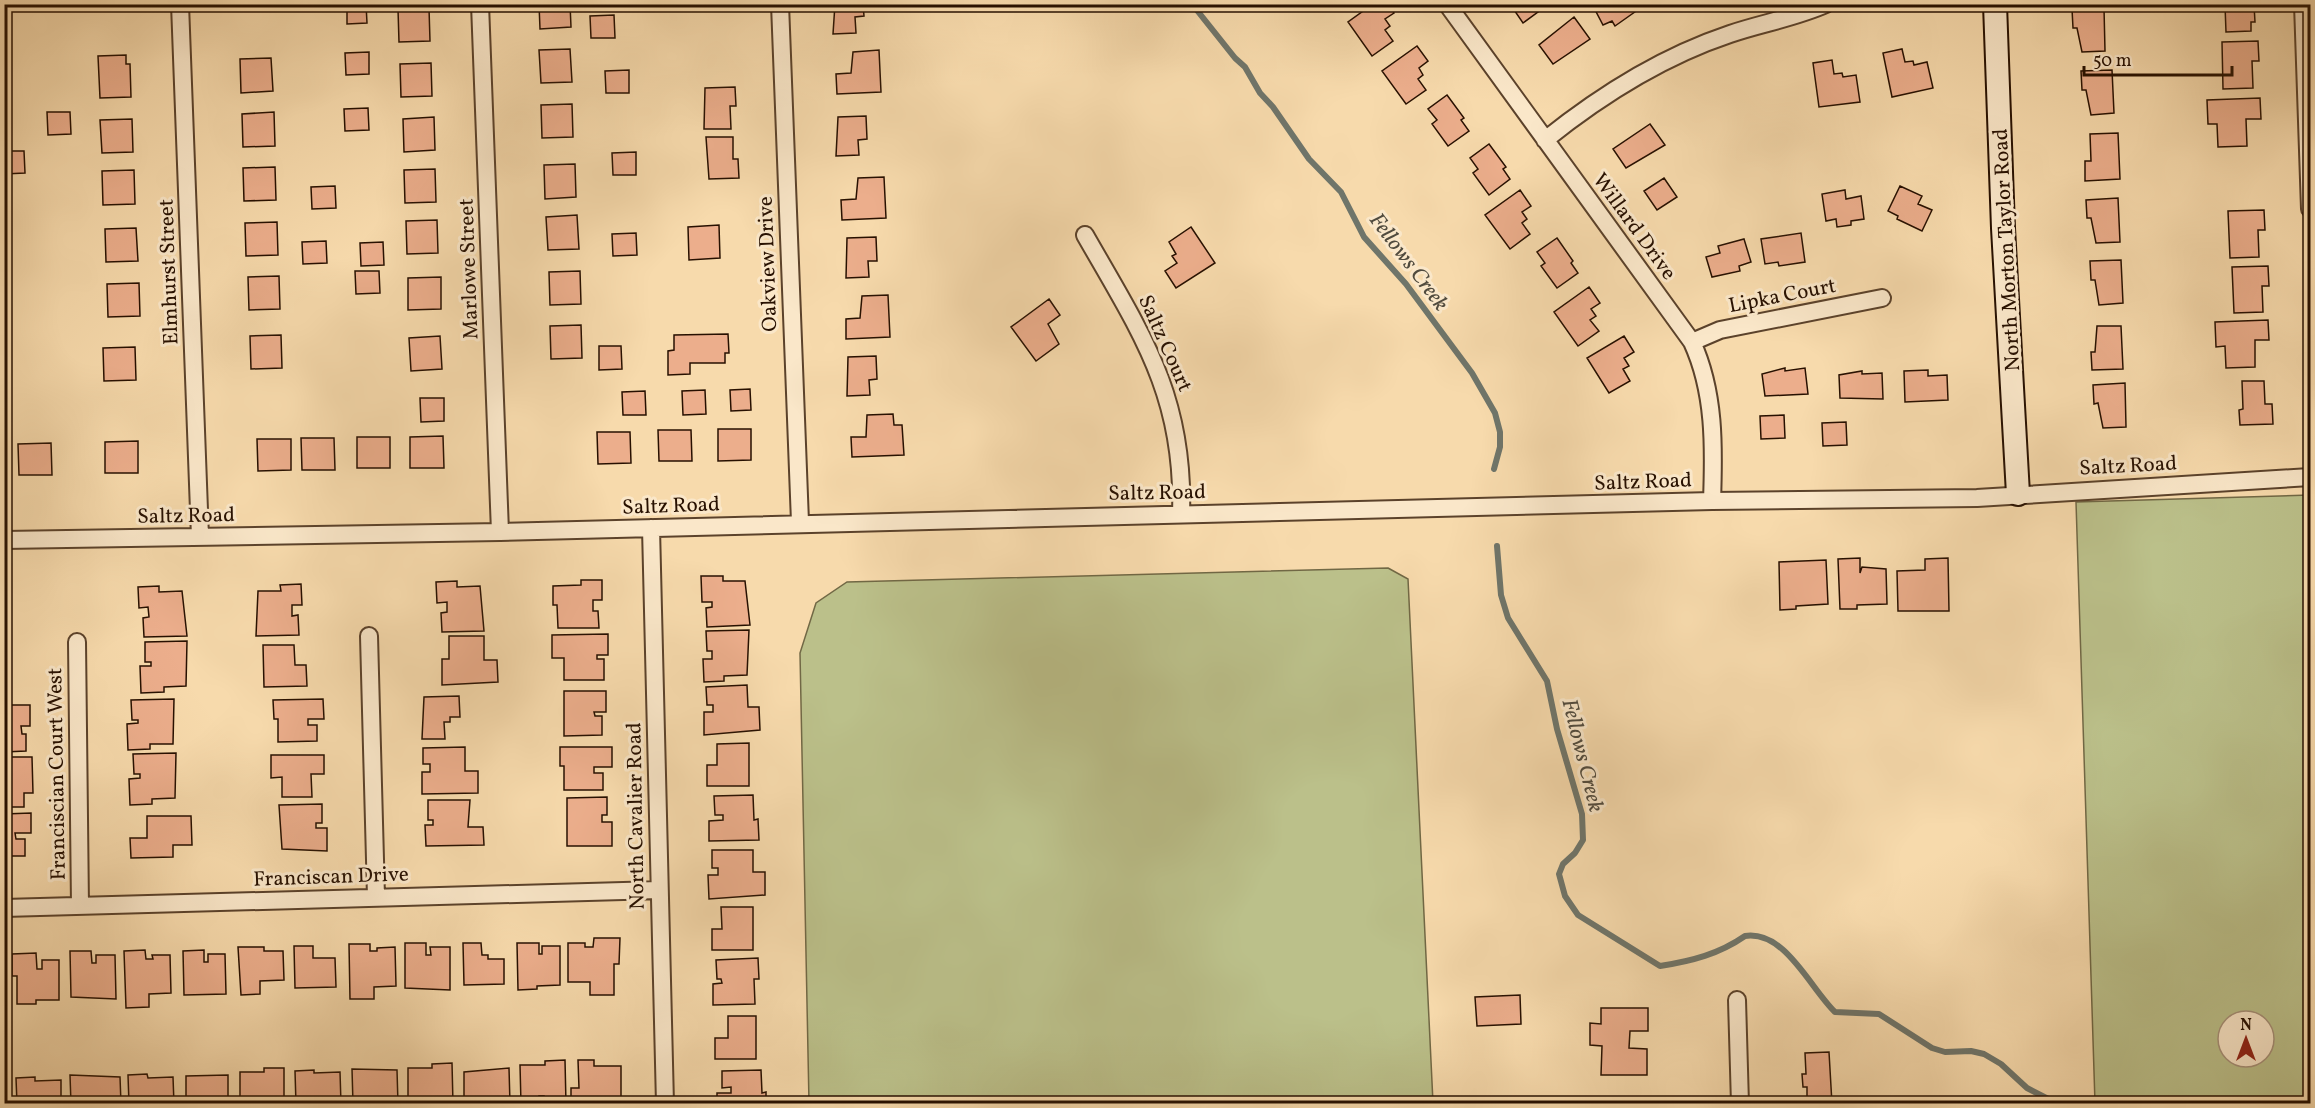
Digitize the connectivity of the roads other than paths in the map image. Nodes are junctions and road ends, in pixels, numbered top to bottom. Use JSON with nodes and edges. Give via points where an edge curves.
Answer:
{"nodes":[{"id":1,"x":180,"y":4,"type":"edge"},
{"id":2,"x":480,"y":4,"type":"edge"},
{"id":3,"x":780,"y":4,"type":"edge"},
{"id":4,"x":1447,"y":4,"type":"edge"},
{"id":5,"x":1826,"y":4,"type":"edge"},
{"id":6,"x":1995,"y":4,"type":"edge"},
{"id":7,"x":2303,"y":4,"type":"edge"},
{"id":8,"x":1545,"y":140,"type":"junction"},
{"id":9,"x":2310,"y":209,"type":"edge"},
{"id":10,"x":1085,"y":235,"type":"dead end"},
{"id":11,"x":1882,"y":298,"type":"dead end"},
{"id":12,"x":1692,"y":342,"type":"junction"},
{"id":13,"x":2310,"y":477,"type":"edge"},
{"id":14,"x":2018,"y":495,"type":"junction"},
{"id":15,"x":1712,"y":501,"type":"junction"},
{"id":16,"x":1181,"y":514,"type":"junction"},
{"id":17,"x":800,"y":522,"type":"junction"},
{"id":18,"x":651,"y":528,"type":"junction"},
{"id":19,"x":500,"y":532,"type":"junction"},
{"id":20,"x":200,"y":537,"type":"junction"},
{"id":21,"x":4,"y":540,"type":"edge"},
{"id":22,"x":369,"y":636,"type":"dead end"},
{"id":23,"x":77,"y":642,"type":"dead end"},
{"id":24,"x":659,"y":890,"type":"junction"},
{"id":25,"x":376,"y":897,"type":"junction"},
{"id":26,"x":80,"y":906,"type":"junction"},
{"id":27,"x":4,"y":908,"type":"edge"},
{"id":28,"x":1737,"y":1000,"type":"dead end"},
{"id":29,"x":665,"y":1104,"type":"edge"},
{"id":30,"x":1740,"y":1104,"type":"edge"}],
"edges":[{"from":1,"to":20,"type":"street","name":"Elmhurst Street"},
{"from":2,"to":19,"type":"street","name":"Marlowe Street"},
{"from":3,"to":17,"type":"street","name":"Oakview Drive"},
{"from":4,"to":8,"type":"street","name":"Willard Drive"},
{"from":5,"to":8,"type":"street","via":[[1732,33],[1668,59],[1608,93]]},
{"from":6,"to":14,"type":"street","name":"North Morton Taylor Road"},
{"from":7,"to":9,"type":"street"},
{"from":8,"to":12,"type":"street","name":"Willard Drive"},
{"from":10,"to":16,"type":"street","name":"Saltz Court","via":[[1144,339],[1167,394],[1180,452]]},
{"from":11,"to":12,"type":"street","name":"Lipka Court","via":[[1720,330]]},
{"from":12,"to":15,"type":"street","name":"Willard Drive","via":[[1710,400]]},
{"from":13,"to":14,"type":"street","name":"Saltz Road"},
{"from":14,"to":15,"type":"street","name":"Saltz Road"},
{"from":15,"to":16,"type":"street","name":"Saltz Road"},
{"from":16,"to":17,"type":"street","name":"Saltz Road"},
{"from":17,"to":18,"type":"street","name":"Saltz Road"},
{"from":18,"to":19,"type":"street","name":"Saltz Road"},
{"from":18,"to":24,"type":"street","name":"North Cavalier Road"},
{"from":19,"to":20,"type":"street","name":"Saltz Road"},
{"from":20,"to":21,"type":"street","name":"Saltz Road"},
{"from":22,"to":25,"type":"street"},
{"from":23,"to":26,"type":"street","name":"Franciscian Court West"},
{"from":24,"to":25,"type":"street","name":"Franciscan Drive"},
{"from":24,"to":29,"type":"street","name":"North Cavalier Road"},
{"from":25,"to":26,"type":"street","name":"Franciscan Drive"},
{"from":26,"to":27,"type":"street","name":"Franciscan Drive"},
{"from":28,"to":30,"type":"street"}]}
